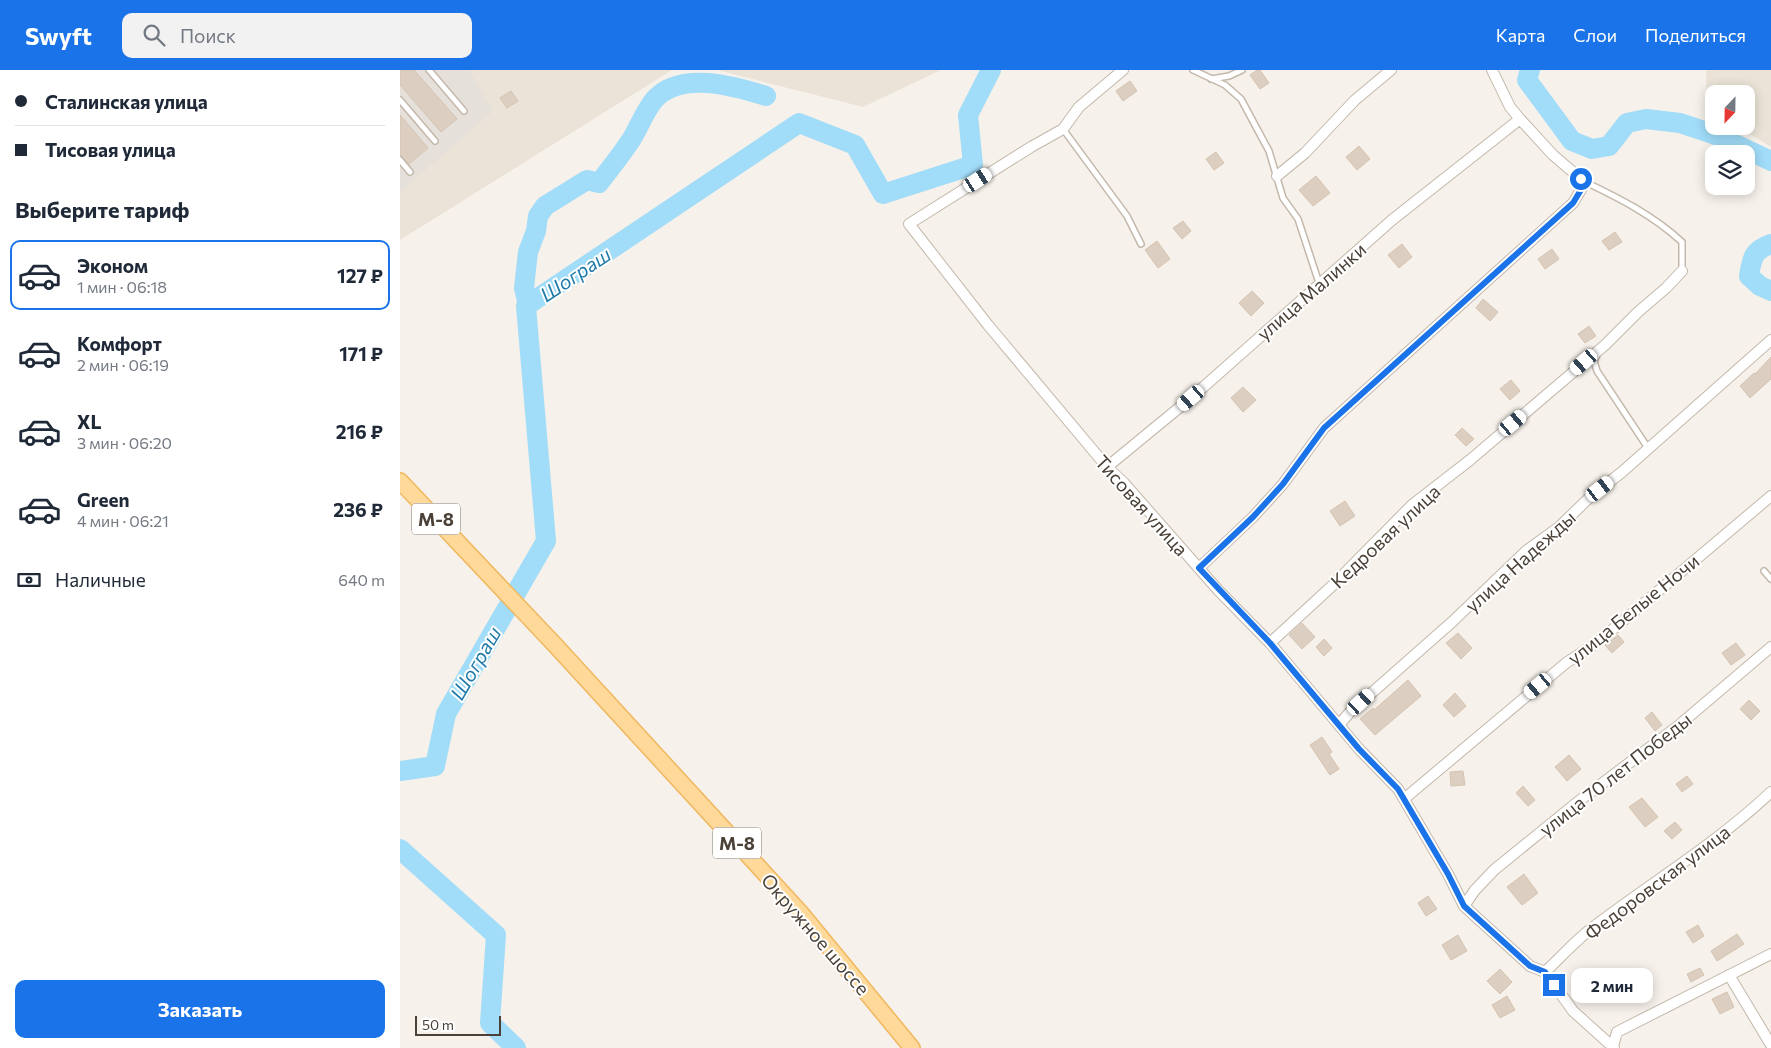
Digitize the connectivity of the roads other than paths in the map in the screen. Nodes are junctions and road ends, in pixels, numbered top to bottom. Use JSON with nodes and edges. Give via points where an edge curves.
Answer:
{"nodes":[{"id":1,"x":429,"y":70,"type":"edge"},
{"id":2,"x":1123,"y":70,"type":"edge"},
{"id":3,"x":1193,"y":70,"type":"edge"},
{"id":4,"x":1242,"y":70,"type":"edge"},
{"id":5,"x":1391,"y":70,"type":"edge"},
{"id":6,"x":1492,"y":70,"type":"edge"},
{"id":7,"x":1212,"y":79,"type":"junction"},
{"id":8,"x":400,"y":100,"type":"edge"},
{"id":9,"x":464,"y":111,"type":"dead end"},
{"id":10,"x":1520,"y":119,"type":"junction"},
{"id":11,"x":1063,"y":129,"type":"junction"},
{"id":12,"x":435,"y":141,"type":"dead end"},
{"id":13,"x":400,"y":160,"type":"edge"},
{"id":14,"x":410,"y":172,"type":"dead end"},
{"id":15,"x":1277,"y":176,"type":"junction"},
{"id":16,"x":1581,"y":179,"type":"junction"},
{"id":17,"x":1141,"y":244,"type":"dead end"},
{"id":18,"x":1682,"y":270,"type":"joint"},
{"id":19,"x":1319,"y":283,"type":"junction"},
{"id":20,"x":1771,"y":340,"type":"edge"},
{"id":21,"x":1599,"y":350,"type":"junction"},
{"id":22,"x":1648,"y":448,"type":"junction"},
{"id":23,"x":1107,"y":467,"type":"junction"},
{"id":24,"x":400,"y":481,"type":"edge"},
{"id":25,"x":1771,"y":496,"type":"edge"},
{"id":26,"x":1199,"y":568,"type":"junction"},
{"id":27,"x":1764,"y":571,"type":"dead end"},
{"id":28,"x":1771,"y":579,"type":"edge"},
{"id":29,"x":1270,"y":643,"type":"junction"},
{"id":30,"x":1771,"y":647,"type":"edge"},
{"id":31,"x":1339,"y":725,"type":"junction"},
{"id":32,"x":1771,"y":792,"type":"edge"},
{"id":33,"x":1404,"y":799,"type":"junction"},
{"id":34,"x":1464,"y":906,"type":"junction"},
{"id":35,"x":1771,"y":954,"type":"edge"},
{"id":36,"x":1545,"y":972,"type":"junction"},
{"id":37,"x":1729,"y":976,"type":"junction"},
{"id":38,"x":1771,"y":1044,"type":"edge"},
{"id":39,"x":1613,"y":1047,"type":"edge"},
{"id":40,"x":912,"y":1048,"type":"edge"}],
"edges":[{"from":1,"to":9,"type":"lane"},
{"from":2,"to":11,"type":"street","via":[[1079,107]]},
{"from":3,"to":7,"type":"lane"},
{"from":4,"to":7,"type":"lane"},
{"from":5,"to":15,"type":"street","via":[[1355,100],[1305,153]]},
{"from":6,"to":10,"type":"street","via":[[1510,107]]},
{"from":7,"to":15,"type":"lane","via":[[1241,99],[1269,151]]},
{"from":8,"to":12,"type":"lane"},
{"from":10,"to":16,"type":"street"},
{"from":10,"to":19,"type":"street","name":"улица Малинки","via":[[1392,220]]},
{"from":11,"to":17,"type":"lane","via":[[1127,216]]},
{"from":11,"to":23,"type":"street","name":"Тисовая улица","via":[[909,224],[988,325]]},
{"from":13,"to":14,"type":"lane"},
{"from":15,"to":19,"type":"lane","via":[[1283,198],[1298,219]]},
{"from":16,"to":18,"type":"lane","via":[[1629,203],[1666,227],[1682,242]]},
{"from":16,"to":26,"type":"street","via":[[1582,188],[1573,203],[1324,428],[1283,484]]},
{"from":18,"to":21,"type":"street","name":"Кедровая улица"},
{"from":19,"to":23,"type":"street","name":"улица Малинки","via":[[1191,398]]},
{"from":20,"to":22,"type":"street","name":"улица Надежды"},
{"from":21,"to":22,"type":"lane","via":[[1594,361],[1597,371]]},
{"from":21,"to":29,"type":"street","name":"Кедровая улица","via":[[1412,505]]},
{"from":22,"to":31,"type":"street","name":"улица Надежды","via":[[1559,527],[1526,551]]},
{"from":23,"to":26,"type":"street","name":"Тисовая улица"},
{"from":24,"to":40,"type":"main road","name":"Окружное шоссе","number":"М-8","via":[[556,645],[800,912]]},
{"from":25,"to":33,"type":"street","name":"улица Белые Ночи"},
{"from":26,"to":29,"type":"street","name":"Тисовая улица"},
{"from":27,"to":28,"type":"lane"},
{"from":29,"to":31,"type":"street","name":"Тисовая улица"},
{"from":30,"to":34,"type":"street","name":"улица 70 лет Победы","via":[[1678,726],[1494,870]]},
{"from":31,"to":33,"type":"street","name":"Тисовая улица"},
{"from":32,"to":36,"type":"street","name":"Федоровская улица","via":[[1746,816],[1689,860],[1590,930]]},
{"from":33,"to":34,"type":"street","name":"Тисовая улица"},
{"from":34,"to":36,"type":"street","name":"Тисовая улица","via":[[1530,966]]},
{"from":35,"to":37,"type":"street"},
{"from":36,"to":39,"type":"street","name":"Тисовая улица","via":[[1574,1011]]},
{"from":37,"to":38,"type":"street"},
{"from":37,"to":39,"type":"street","via":[[1617,1032]]}]}
